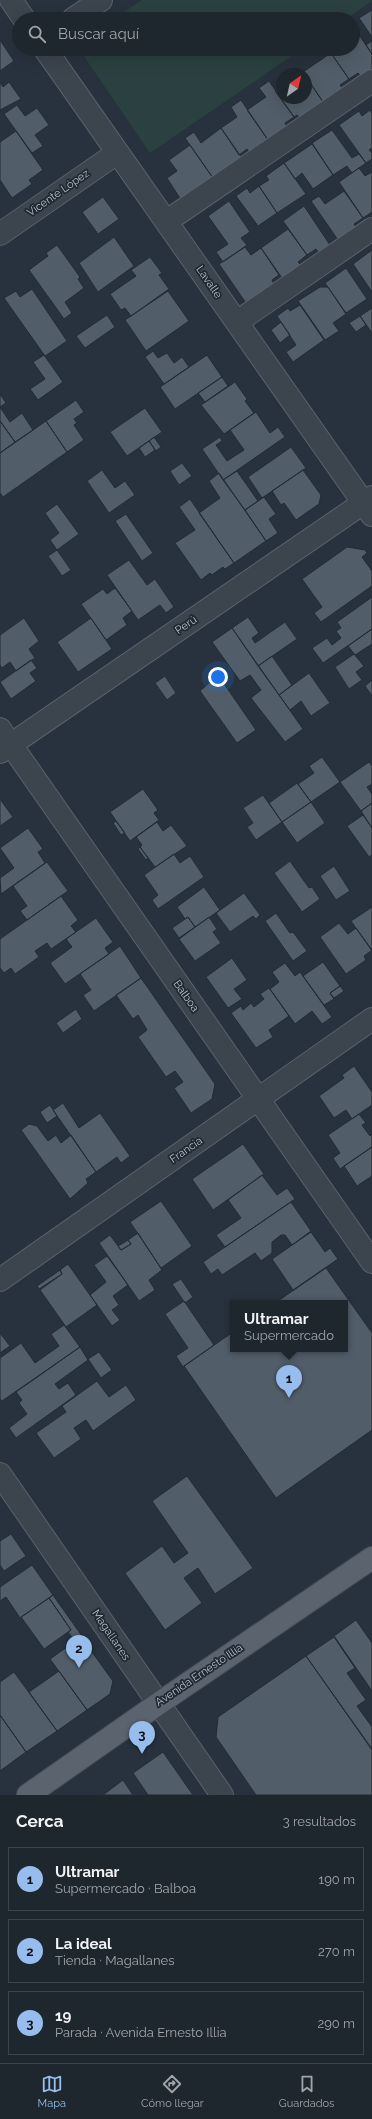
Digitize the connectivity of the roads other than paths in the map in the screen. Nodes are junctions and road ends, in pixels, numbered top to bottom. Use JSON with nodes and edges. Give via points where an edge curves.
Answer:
{"nodes":[{"id":1,"x":11,"y":0,"type":"edge"},
{"id":2,"x":101,"y":0,"type":"edge"},
{"id":3,"x":19,"y":12,"type":"edge"},
{"id":4,"x":83,"y":12,"type":"edge"},
{"id":5,"x":50,"y":56,"type":"edge"},
{"id":6,"x":372,"y":81,"type":"edge"},
{"id":7,"x":116,"y":153,"type":"junction"},
{"id":8,"x":166,"y":221,"type":"junction"},
{"id":9,"x":372,"y":229,"type":"edge"},
{"id":10,"x":0,"y":234,"type":"edge"},
{"id":11,"x":238,"y":322,"type":"junction"},
{"id":12,"x":369,"y":505,"type":"edge"},
{"id":13,"x":3,"y":742,"type":"edge"},
{"id":14,"x":372,"y":1019,"type":"edge"},
{"id":15,"x":258,"y":1099,"type":"junction"},
{"id":16,"x":372,"y":1262,"type":"edge"},
{"id":17,"x":0,"y":1280,"type":"edge"},
{"id":18,"x":0,"y":1474,"type":"edge"},
{"id":19,"x":372,"y":1558,"type":"edge"},
{"id":20,"x":158,"y":1704,"type":"junction"},
{"id":21,"x":28,"y":1795,"type":"edge"},
{"id":22,"x":222,"y":1795,"type":"edge"}],
"edges":[{"from":1,"to":3,"type":"street"},
{"from":2,"to":4,"type":"street"},
{"from":5,"to":7,"type":"street","name":"Lavalle"},
{"from":6,"to":8,"type":"street"},
{"from":7,"to":8,"type":"street","name":"Lavalle"},
{"from":7,"to":10,"type":"street","name":"Vicente López"},
{"from":8,"to":11,"type":"street","name":"Lavalle"},
{"from":9,"to":11,"type":"street"},
{"from":11,"to":12,"type":"street","name":"Lavalle"},
{"from":12,"to":13,"type":"street","name":"Perú"},
{"from":13,"to":15,"type":"street","name":"Balboa"},
{"from":14,"to":15,"type":"street","name":"Francia"},
{"from":15,"to":16,"type":"street","name":"Balboa"},
{"from":15,"to":17,"type":"street","name":"Francia"},
{"from":18,"to":20,"type":"street","name":"Magallanes"},
{"from":19,"to":20,"type":"main road","name":"Avenida Ernesto Illia"},
{"from":20,"to":21,"type":"main road","name":"Avenida Ernesto Illia"},
{"from":20,"to":22,"type":"street","name":"Magallanes"}]}
